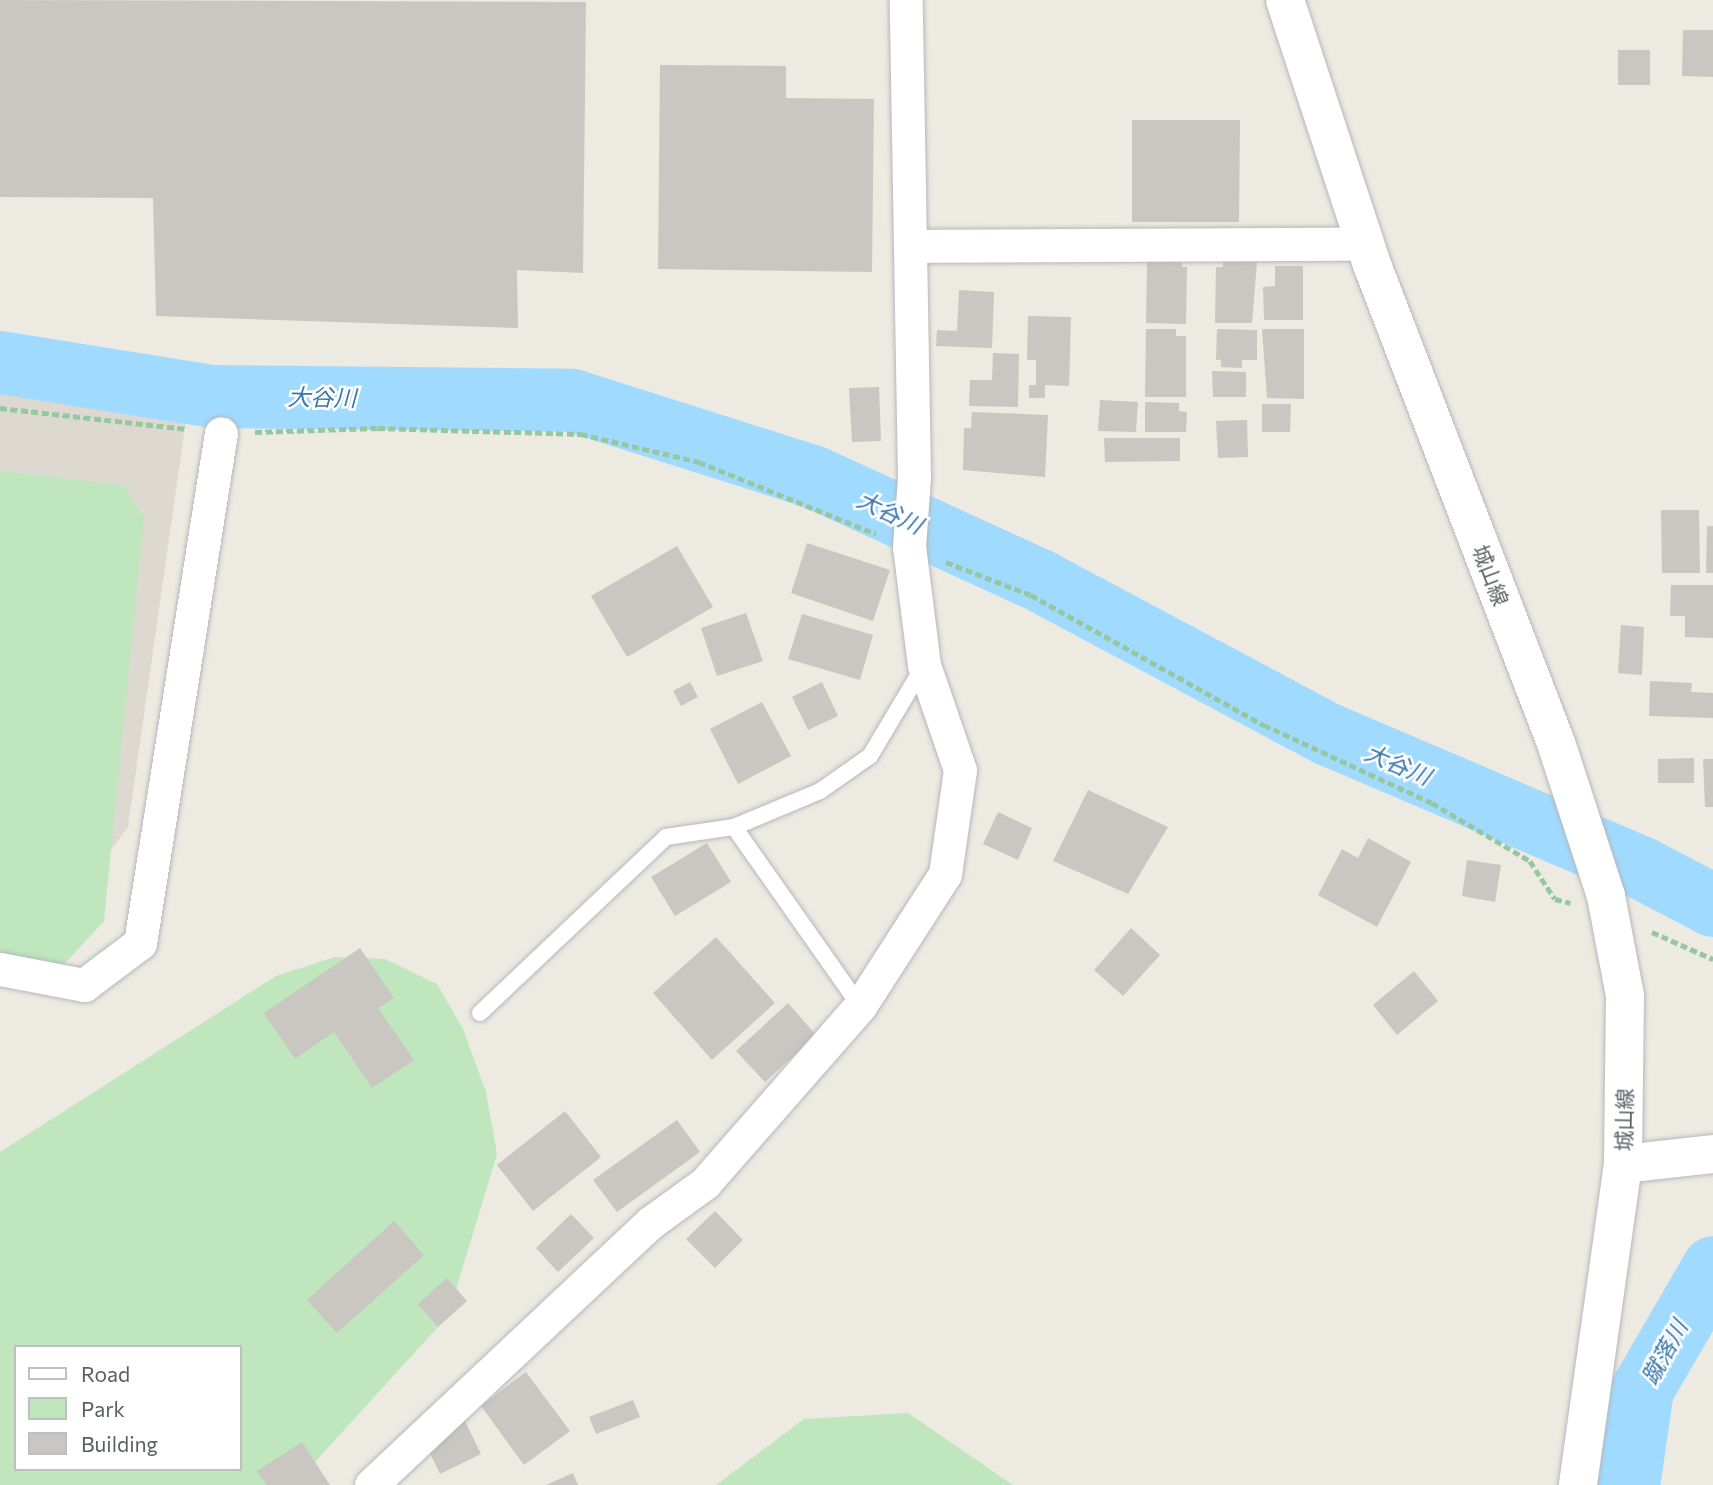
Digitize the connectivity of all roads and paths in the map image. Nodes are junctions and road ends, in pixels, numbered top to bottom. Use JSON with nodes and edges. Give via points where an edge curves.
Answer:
{"nodes":[{"id":1,"x":906,"y":0,"type":"edge"},
{"id":2,"x":1285,"y":0,"type":"edge"},
{"id":3,"x":1365,"y":244,"type":"junction"},
{"id":4,"x":910,"y":246,"type":"junction"},
{"id":5,"x":0,"y":408,"type":"edge"},
{"id":6,"x":221,"y":433,"type":"junction"},
{"id":7,"x":910,"y":542,"type":"junction"},
{"id":8,"x":924,"y":665,"type":"junction"},
{"id":9,"x":734,"y":827,"type":"junction"},
{"id":10,"x":1605,"y":898,"type":"junction"},
{"id":11,"x":1713,"y":959,"type":"edge"},
{"id":12,"x":0,"y":969,"type":"edge"},
{"id":13,"x":860,"y":1006,"type":"junction"},
{"id":14,"x":480,"y":1013,"type":"dead end"},
{"id":15,"x":1713,"y":1154,"type":"edge"},
{"id":16,"x":1623,"y":1164,"type":"junction"},
{"id":17,"x":371,"y":1485,"type":"edge"},
{"id":18,"x":1578,"y":1485,"type":"edge"}],
"edges":[{"from":1,"to":4,"type":"street"},
{"from":2,"to":3,"type":"main road","name":"城山線"},
{"from":3,"to":4,"type":"street"},
{"from":3,"to":10,"type":"main road","name":"城山線","via":[[1578,810]]},
{"from":4,"to":7,"type":"street"},
{"from":5,"to":6,"type":"path"},
{"from":6,"to":7,"type":"path","via":[[378,428],[581,434],[699,463]]},
{"from":6,"to":12,"type":"street","via":[[140,943],[84,985]]},
{"from":7,"to":8,"type":"street"},
{"from":7,"to":10,"type":"path","via":[[1031,595],[1264,725],[1432,803],[1530,861],[1555,899]]},
{"from":8,"to":9,"type":"lane","via":[[870,756],[820,791]]},
{"from":8,"to":13,"type":"street","via":[[960,771],[945,874]]},
{"from":9,"to":13,"type":"lane"},
{"from":9,"to":14,"type":"lane","via":[[667,837]]},
{"from":10,"to":11,"type":"path"},
{"from":10,"to":16,"type":"main road","name":"城山線","via":[[1625,996]]},
{"from":13,"to":17,"type":"street","via":[[705,1183],[650,1223]]},
{"from":15,"to":16,"type":"main road","name":"城山線"},
{"from":16,"to":18,"type":"main road","name":"城山線"}]}
